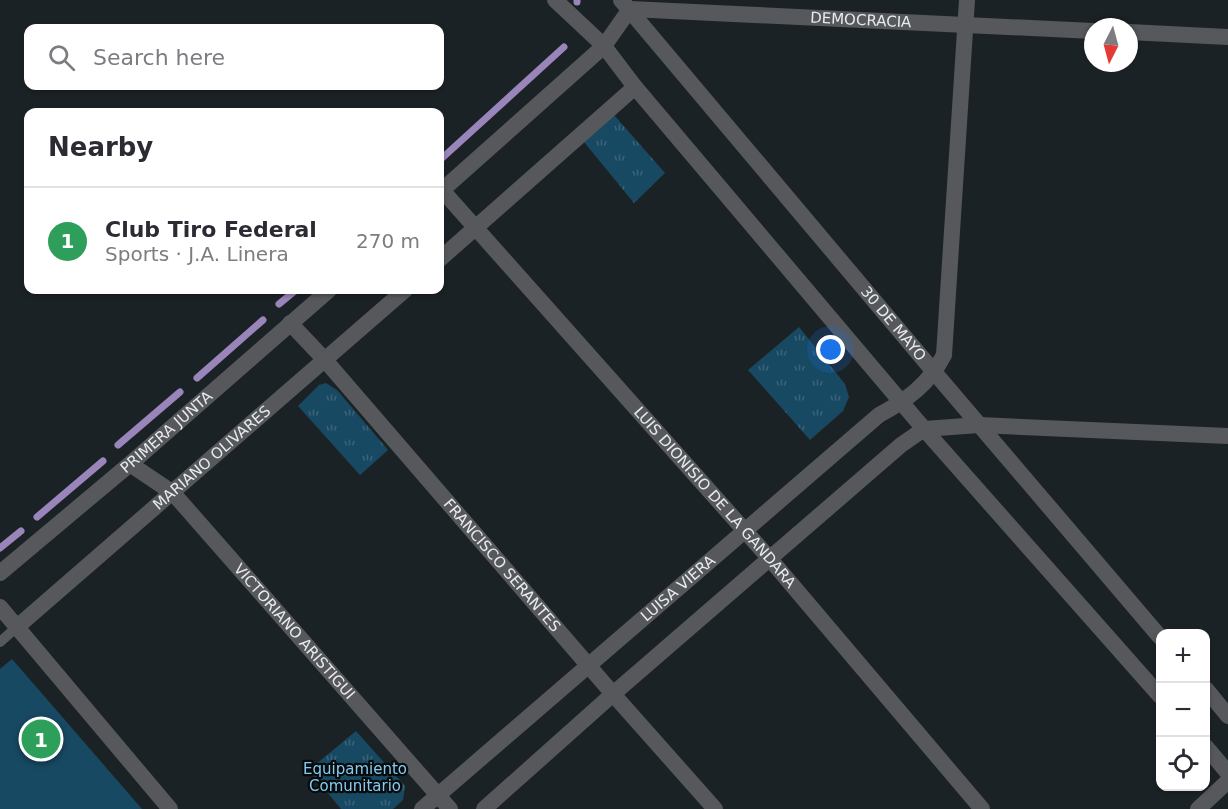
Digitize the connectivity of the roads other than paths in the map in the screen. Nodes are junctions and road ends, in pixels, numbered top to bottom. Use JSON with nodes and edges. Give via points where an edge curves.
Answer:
{"nodes":[{"id":1,"x":555,"y":0,"type":"edge"},
{"id":2,"x":967,"y":0,"type":"edge"},
{"id":3,"x":626,"y":5,"type":"edge"},
{"id":4,"x":966,"y":24,"type":"junction"},
{"id":5,"x":1084,"y":30,"type":"edge"},
{"id":6,"x":1138,"y":33,"type":"edge"},
{"id":7,"x":1228,"y":38,"type":"edge"},
{"id":8,"x":604,"y":46,"type":"junction"},
{"id":9,"x":635,"y":87,"type":"junction"},
{"id":10,"x":444,"y":188,"type":"edge"},
{"id":11,"x":444,"y":194,"type":"edge"},
{"id":12,"x":475,"y":227,"type":"junction"},
{"id":13,"x":444,"y":255,"type":"edge"},
{"id":14,"x":324,"y":294,"type":"edge"},
{"id":15,"x":400,"y":294,"type":"edge"},
{"id":16,"x":290,"y":323,"type":"junction"},
{"id":17,"x":325,"y":360,"type":"junction"},
{"id":18,"x":935,"y":373,"type":"junction"},
{"id":19,"x":902,"y":403,"type":"junction"},
{"id":20,"x":979,"y":424,"type":"junction"},
{"id":21,"x":924,"y":429,"type":"junction"},
{"id":22,"x":1228,"y":436,"type":"edge"},
{"id":23,"x":130,"y":464,"type":"junction"},
{"id":24,"x":173,"y":493,"type":"junction"},
{"id":25,"x":745,"y":531,"type":"junction"},
{"id":26,"x":770,"y":559,"type":"junction"},
{"id":27,"x":0,"y":573,"type":"edge"},
{"id":28,"x":0,"y":607,"type":"edge"},
{"id":29,"x":17,"y":627,"type":"junction"},
{"id":30,"x":1156,"y":631,"type":"edge"},
{"id":31,"x":0,"y":642,"type":"edge"},
{"id":32,"x":590,"y":665,"type":"junction"},
{"id":33,"x":1156,"y":690,"type":"edge"},
{"id":34,"x":613,"y":694,"type":"junction"},
{"id":35,"x":1210,"y":694,"type":"edge"},
{"id":36,"x":1228,"y":716,"type":"edge"},
{"id":37,"x":1210,"y":752,"type":"edge"},
{"id":38,"x":1228,"y":773,"type":"edge"},
{"id":39,"x":1228,"y":781,"type":"edge"},
{"id":40,"x":438,"y":795,"type":"junction"},
{"id":41,"x":170,"y":809,"type":"edge"},
{"id":42,"x":422,"y":809,"type":"edge"},
{"id":43,"x":450,"y":809,"type":"edge"},
{"id":44,"x":484,"y":809,"type":"edge"},
{"id":45,"x":716,"y":809,"type":"edge"},
{"id":46,"x":982,"y":809,"type":"edge"},
{"id":47,"x":1198,"y":809,"type":"edge"}],
"edges":[{"from":1,"to":8,"type":"street"},
{"from":2,"to":4,"type":"street"},
{"from":3,"to":4,"type":"street","name":"DEMOCRACIA"},
{"from":3,"to":8,"type":"street"},
{"from":3,"to":18,"type":"street","name":"30 DE MAYO"},
{"from":4,"to":5,"type":"street","name":"DEMOCRACIA"},
{"from":4,"to":18,"type":"street","via":[[944,355]]},
{"from":6,"to":7,"type":"street"},
{"from":8,"to":9,"type":"street"},
{"from":8,"to":10,"type":"street"},
{"from":9,"to":12,"type":"street"},
{"from":9,"to":19,"type":"street"},
{"from":11,"to":12,"type":"street","name":"LUIS DIONISIO DE LA GANDARA"},
{"from":12,"to":13,"type":"street"},
{"from":12,"to":25,"type":"street","name":"LUIS DIONISIO DE LA GANDARA"},
{"from":14,"to":16,"type":"street","name":"PRIMERA JUNTA"},
{"from":15,"to":17,"type":"street","name":"MARIANO OLIVARES"},
{"from":16,"to":17,"type":"street","name":"FRANCISCO SERANTES"},
{"from":16,"to":23,"type":"street","name":"PRIMERA JUNTA"},
{"from":17,"to":24,"type":"street","name":"MARIANO OLIVARES"},
{"from":17,"to":32,"type":"street","name":"FRANCISCO SERANTES"},
{"from":18,"to":19,"type":"street","name":"LUISA VIERA"},
{"from":18,"to":20,"type":"street","name":"30 DE MAYO"},
{"from":19,"to":21,"type":"street"},
{"from":19,"to":25,"type":"street","name":"LUISA VIERA","via":[[879,415]]},
{"from":20,"to":21,"type":"street"},
{"from":20,"to":22,"type":"street"},
{"from":20,"to":30,"type":"street","name":"30 DE MAYO"},
{"from":21,"to":26,"type":"street"},
{"from":21,"to":33,"type":"street"},
{"from":23,"to":24,"type":"street","name":"VICTORIANO ARISTIGUI"},
{"from":23,"to":27,"type":"street","name":"PRIMERA JUNTA"},
{"from":24,"to":29,"type":"street","name":"MARIANO OLIVARES"},
{"from":24,"to":40,"type":"street","name":"VICTORIANO ARISTIGUI"},
{"from":25,"to":26,"type":"street","name":"LUIS DIONISIO DE LA GANDARA"},
{"from":25,"to":32,"type":"street","name":"LUISA VIERA"},
{"from":26,"to":34,"type":"street"},
{"from":26,"to":46,"type":"street","name":"LUIS DIONISIO DE LA GANDARA"},
{"from":28,"to":29,"type":"street"},
{"from":29,"to":31,"type":"lane"},
{"from":29,"to":41,"type":"street"},
{"from":32,"to":34,"type":"street","name":"FRANCISCO SERANTES"},
{"from":32,"to":40,"type":"street","name":"LUISA VIERA"},
{"from":34,"to":44,"type":"street"},
{"from":34,"to":45,"type":"street","name":"FRANCISCO SERANTES"},
{"from":35,"to":36,"type":"street"},
{"from":37,"to":38,"type":"street"},
{"from":39,"to":47,"type":"street"},
{"from":40,"to":42,"type":"street","name":"LUISA VIERA"},
{"from":40,"to":43,"type":"street","name":"VICTORIANO ARISTIGUI"}]}
